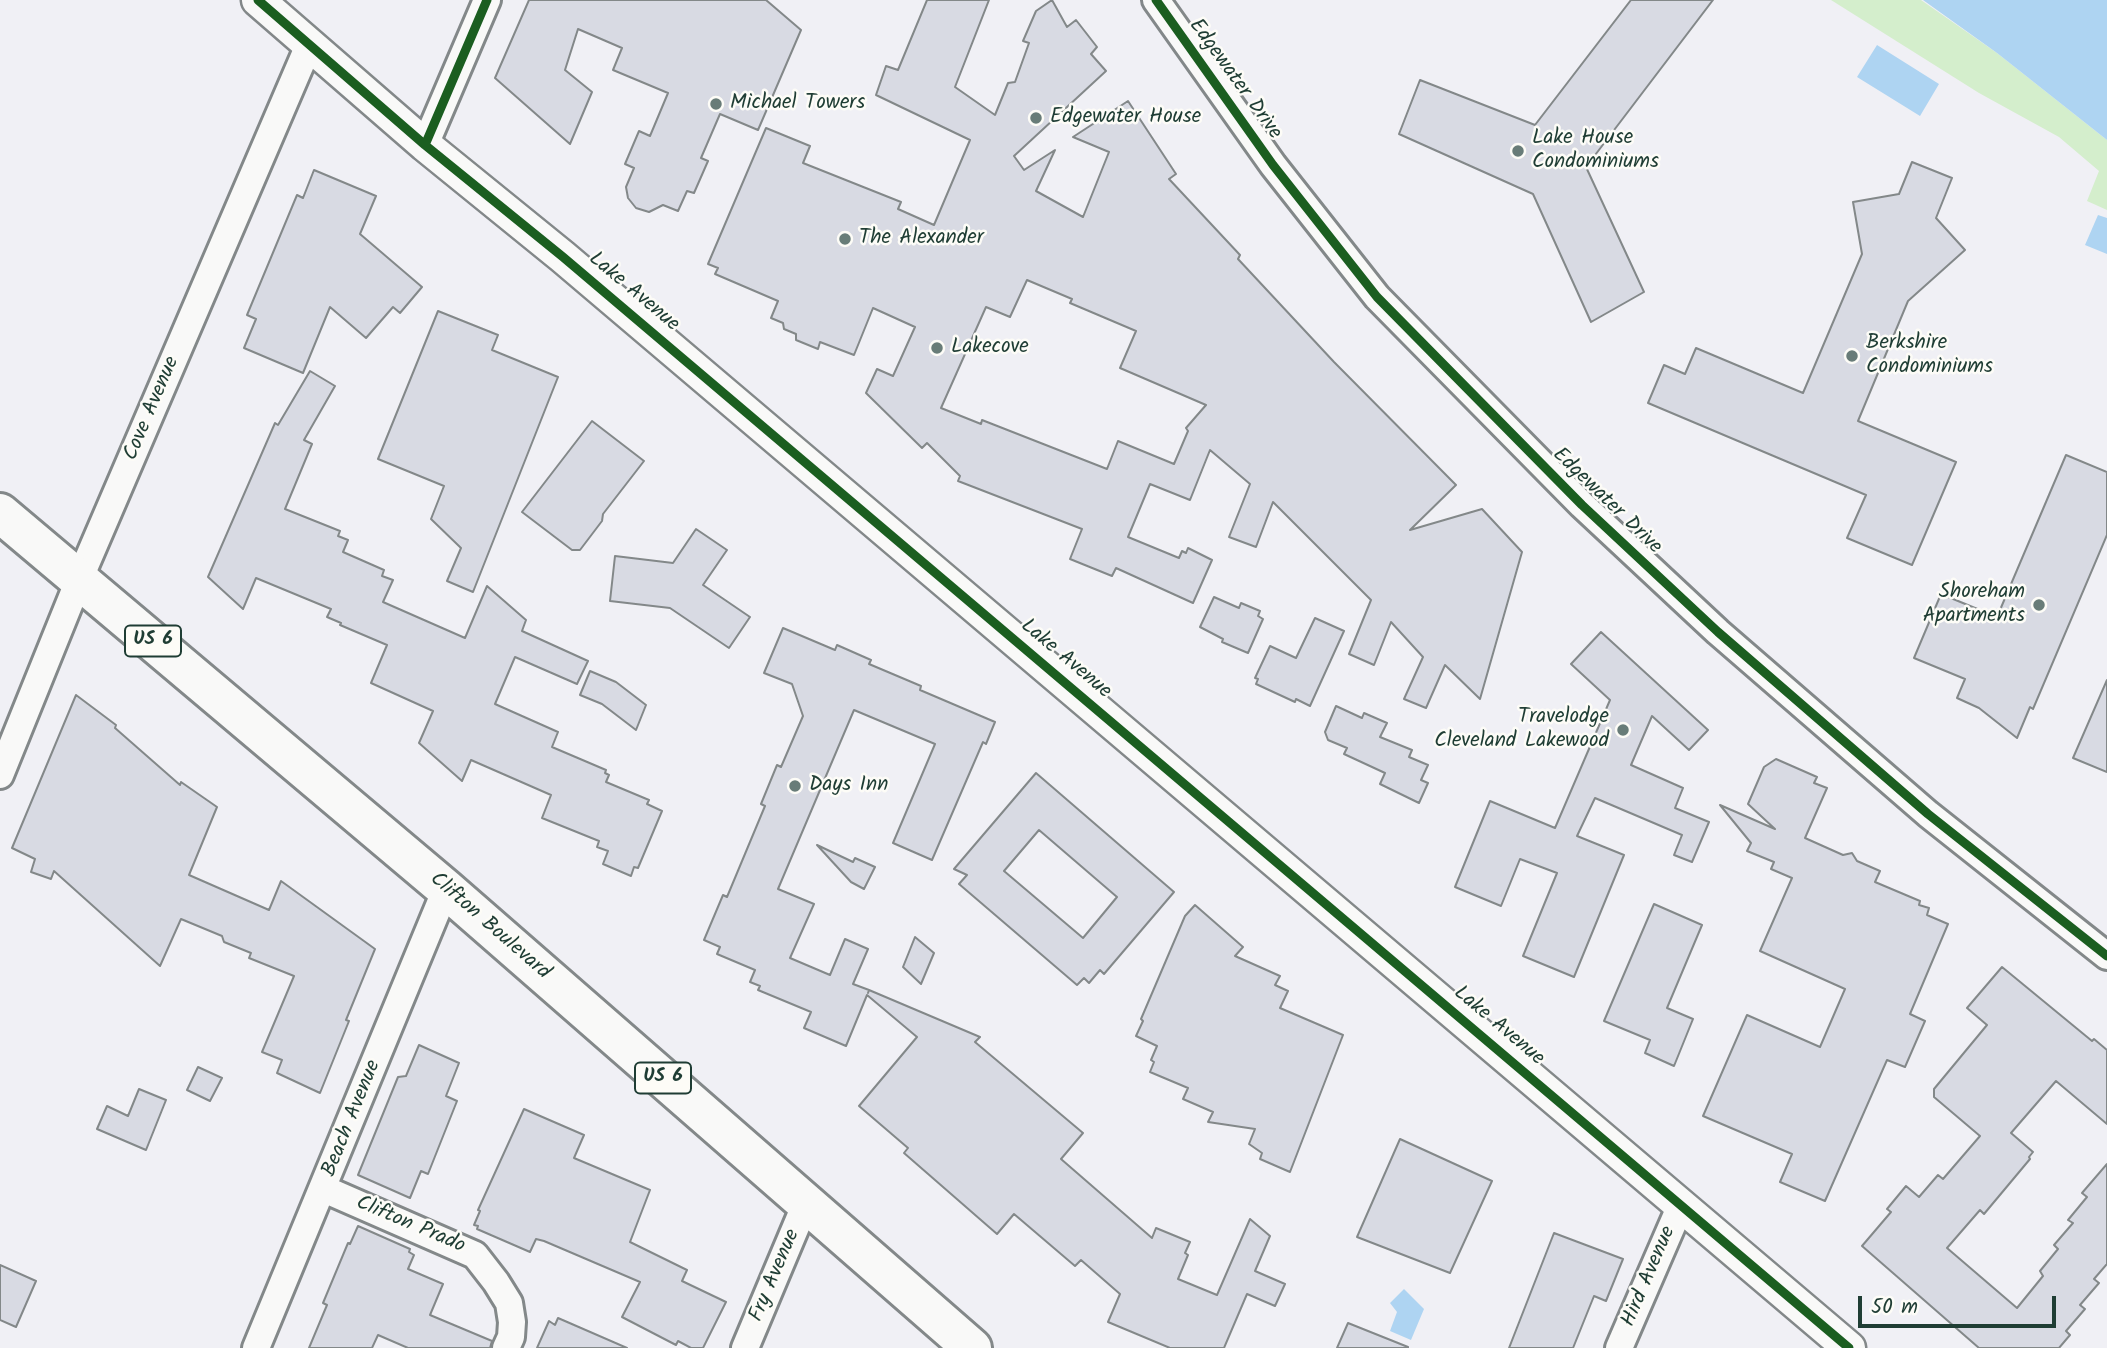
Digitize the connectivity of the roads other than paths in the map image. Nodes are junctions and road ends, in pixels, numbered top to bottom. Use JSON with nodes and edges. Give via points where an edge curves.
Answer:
{"nodes":[{"id":1,"x":258,"y":0,"type":"edge"},
{"id":2,"x":487,"y":0,"type":"edge"},
{"id":3,"x":1156,"y":0,"type":"edge"},
{"id":4,"x":309,"y":45,"type":"junction"},
{"id":5,"x":425,"y":145,"type":"junction"},
{"id":6,"x":0,"y":513,"type":"edge"},
{"id":7,"x":79,"y":580,"type":"junction"},
{"id":8,"x":0,"y":775,"type":"edge"},
{"id":9,"x":446,"y":889,"type":"junction"},
{"id":10,"x":2107,"y":956,"type":"edge"},
{"id":11,"x":324,"y":1189,"type":"junction"},
{"id":12,"x":806,"y":1203,"type":"junction"},
{"id":13,"x":1681,"y":1205,"type":"junction"},
{"id":14,"x":256,"y":1348,"type":"edge"},
{"id":15,"x":506,"y":1348,"type":"edge"},
{"id":16,"x":746,"y":1348,"type":"edge"},
{"id":17,"x":972,"y":1348,"type":"edge"},
{"id":18,"x":1619,"y":1348,"type":"edge"},
{"id":19,"x":1849,"y":1348,"type":"edge"}],
"edges":[{"from":1,"to":4,"type":"street","name":"Lake Avenue"},
{"from":2,"to":5,"type":"street"},
{"from":3,"to":10,"type":"street","name":"Edgewater Drive","via":[[1273,165],[1377,297],[1581,505],[1718,632],[1928,814]]},
{"from":4,"to":5,"type":"street","name":"Lake Avenue"},
{"from":4,"to":7,"type":"street","name":"Cove Avenue"},
{"from":5,"to":13,"type":"street","name":"Lake Avenue","via":[[593,282]]},
{"from":6,"to":7,"type":"main road","name":"Clifton Boulevard","number":"US 6"},
{"from":7,"to":8,"type":"street","name":"Cove Avenue"},
{"from":7,"to":9,"type":"main road","name":"Clifton Boulevard","number":"US 6"},
{"from":9,"to":11,"type":"street","name":"Beach Avenue"},
{"from":9,"to":12,"type":"main road","name":"Clifton Boulevard","number":"US 6"},
{"from":11,"to":14,"type":"street","name":"Beach Avenue"},
{"from":11,"to":15,"type":"street","name":"Clifton Prado","via":[[475,1255],[509,1303],[512,1337]]},
{"from":12,"to":16,"type":"street","name":"Fry Avenue"},
{"from":12,"to":17,"type":"main road","name":"Clifton Boulevard","number":"US 6"},
{"from":13,"to":18,"type":"street","name":"Hird Avenue"},
{"from":13,"to":19,"type":"street","name":"Lake Avenue"}]}
